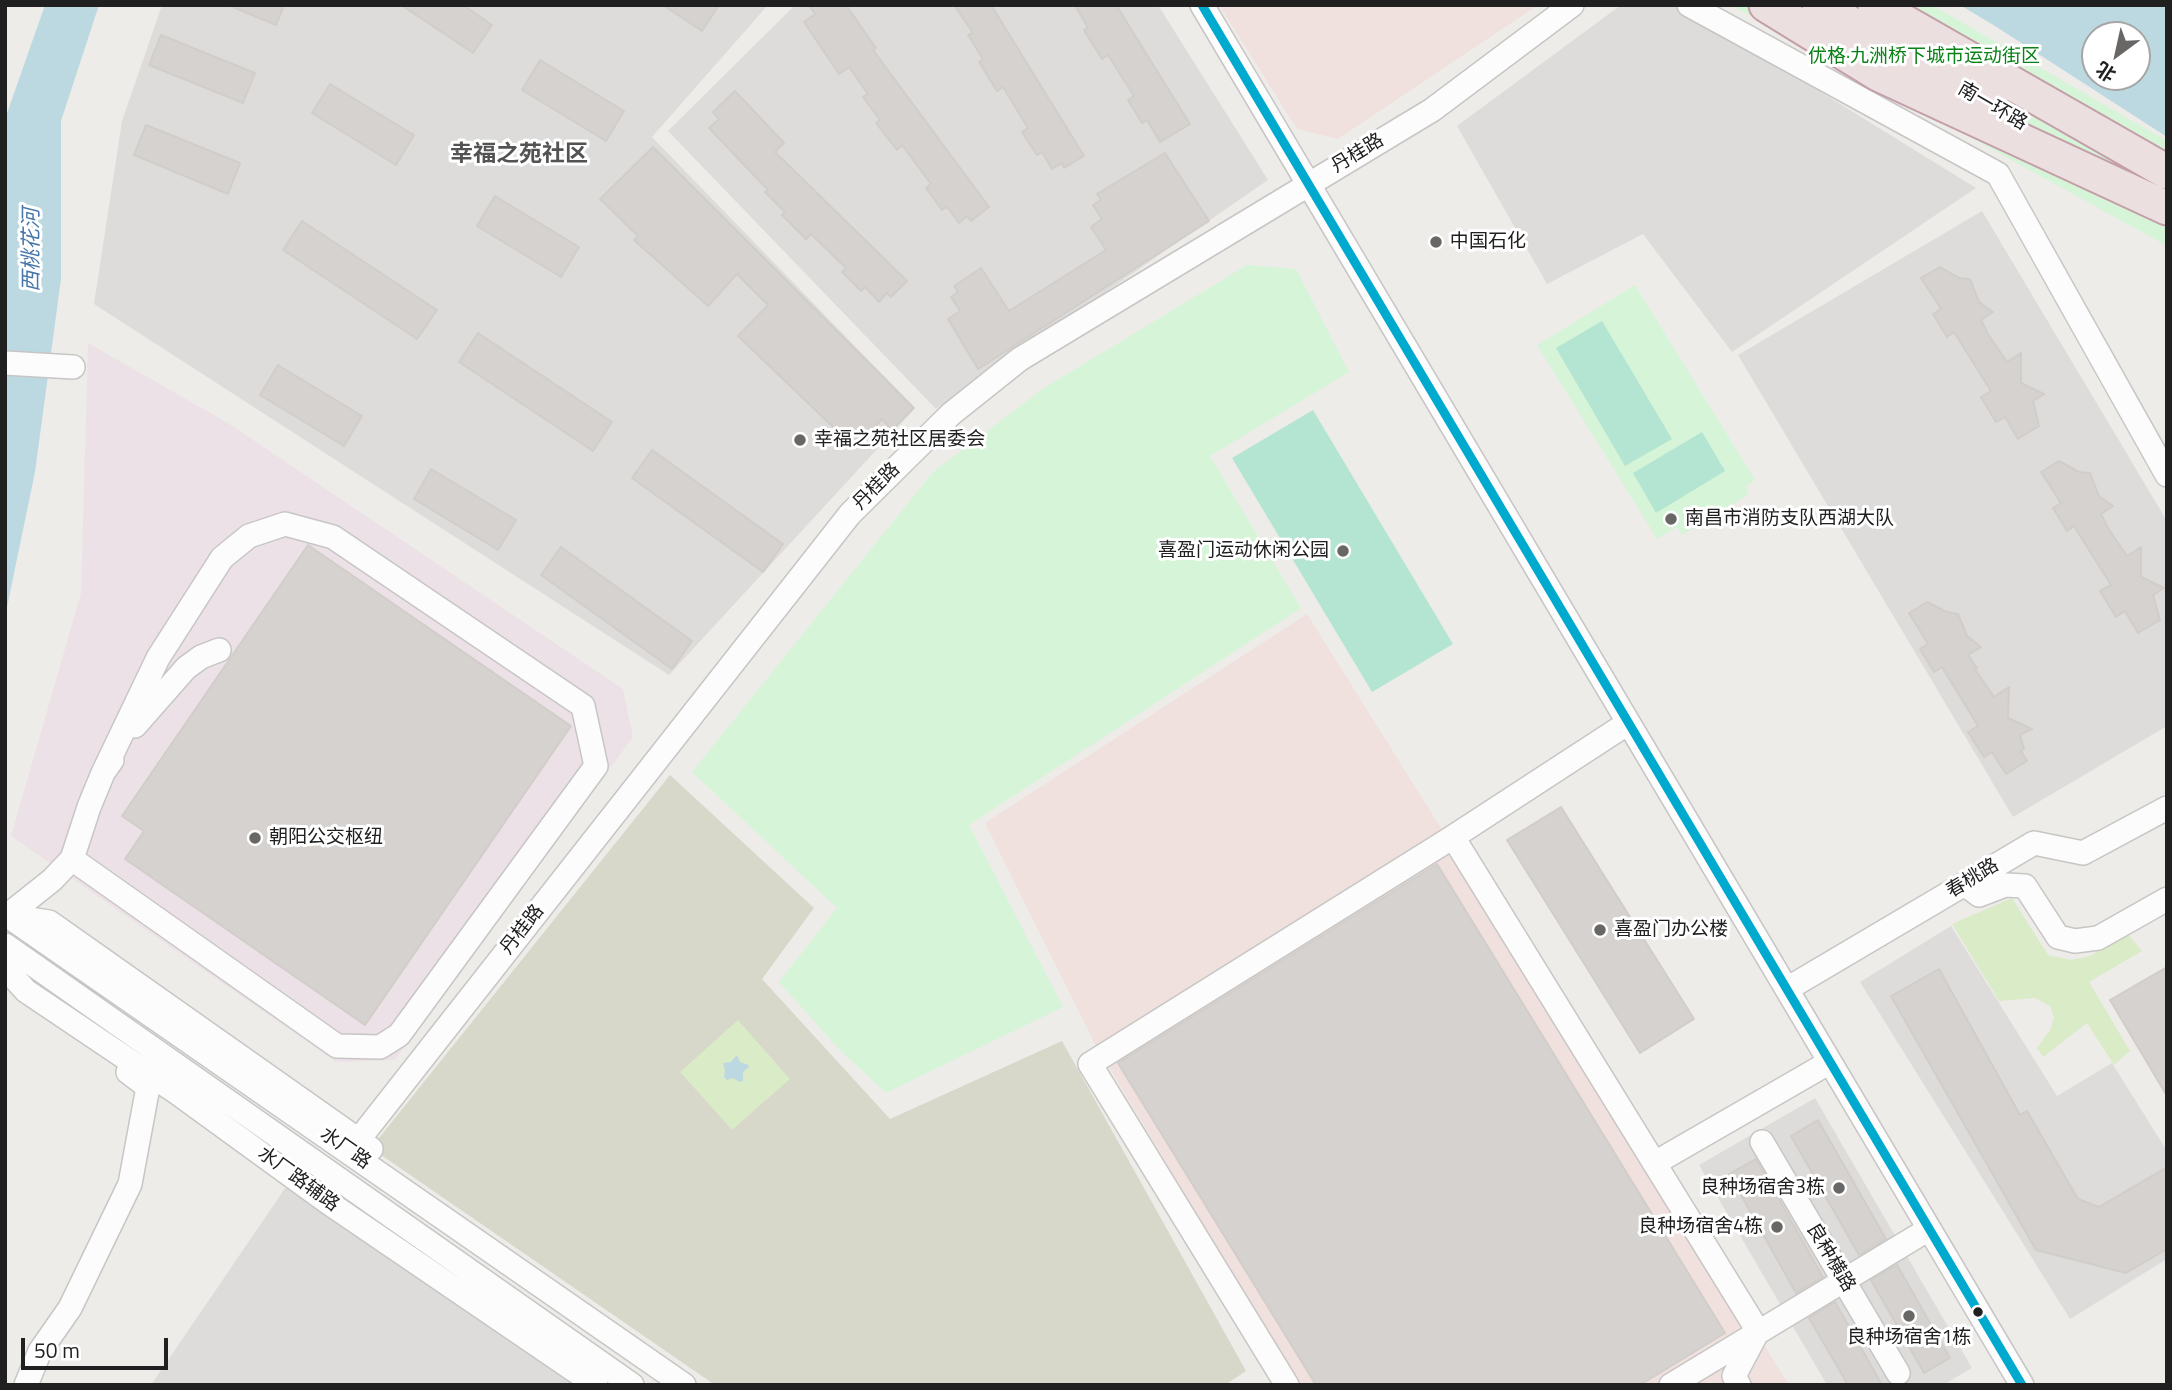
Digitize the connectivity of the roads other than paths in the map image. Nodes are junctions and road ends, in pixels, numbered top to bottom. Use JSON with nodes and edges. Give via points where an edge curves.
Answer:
{"nodes":[{"id":1,"x":1202,"y":5,"type":"edge"},
{"id":2,"x":1572,"y":5,"type":"edge"},
{"id":3,"x":1689,"y":5,"type":"edge"},
{"id":4,"x":1766,"y":5,"type":"edge"},
{"id":5,"x":1819,"y":5,"type":"edge"},
{"id":6,"x":1875,"y":5,"type":"edge"},
{"id":7,"x":2167,"y":172,"type":"edge"},
{"id":8,"x":1308,"y":184,"type":"junction"},
{"id":9,"x":2167,"y":207,"type":"edge"},
{"id":10,"x":5,"y":362,"type":"edge"},
{"id":11,"x":73,"y":367,"type":"dead end"},
{"id":12,"x":2167,"y":475,"type":"edge"},
{"id":13,"x":219,"y":650,"type":"dead end"},
{"id":14,"x":1628,"y":723,"type":"junction"},
{"id":15,"x":103,"y":773,"type":"junction"},
{"id":16,"x":2167,"y":808,"type":"edge"},
{"id":17,"x":1453,"y":837,"type":"junction"},
{"id":18,"x":72,"y":859,"type":"junction"},
{"id":19,"x":1964,"y":884,"type":"junction"},
{"id":20,"x":2167,"y":899,"type":"edge"},
{"id":21,"x":6,"y":915,"type":"edge"},
{"id":22,"x":5,"y":945,"type":"edge"},
{"id":23,"x":5,"y":968,"type":"edge"},
{"id":24,"x":5,"y":985,"type":"edge"},
{"id":25,"x":1787,"y":989,"type":"junction"},
{"id":26,"x":1830,"y":1062,"type":"junction"},
{"id":27,"x":1762,"y":1142,"type":"dead end"},
{"id":28,"x":354,"y":1146,"type":"junction"},
{"id":29,"x":1655,"y":1163,"type":"junction"},
{"id":30,"x":1929,"y":1228,"type":"junction"},
{"id":31,"x":1843,"y":1280,"type":"junction"},
{"id":32,"x":1758,"y":1331,"type":"junction"},
{"id":33,"x":1898,"y":1373,"type":"dead end"},
{"id":34,"x":26,"y":1385,"type":"edge"},
{"id":35,"x":596,"y":1385,"type":"edge"},
{"id":36,"x":632,"y":1385,"type":"edge"},
{"id":37,"x":685,"y":1385,"type":"edge"},
{"id":38,"x":1287,"y":1385,"type":"edge"},
{"id":39,"x":1671,"y":1385,"type":"edge"},
{"id":40,"x":1739,"y":1385,"type":"edge"},
{"id":41,"x":2022,"y":1385,"type":"edge"}],
"edges":[{"from":1,"to":8,"type":"street"},
{"from":2,"to":8,"type":"street","name":"丹桂路","via":[[1432,110]]},
{"from":3,"to":12,"type":"street","via":[[1998,174]]},
{"from":4,"to":9,"type":"highway","via":[[1878,74]]},
{"from":5,"to":9,"type":"highway","name":"南一环路"},
{"from":6,"to":7,"type":"highway","name":"南一环路"},
{"from":8,"to":14,"type":"street"},
{"from":8,"to":28,"type":"street","name":"丹桂路","via":[[1020,359],[951,414],[850,514]]},
{"from":10,"to":11,"type":"street"},
{"from":13,"to":15,"type":"street","via":[[186,668],[140,720]]},
{"from":14,"to":17,"type":"street"},
{"from":14,"to":25,"type":"street"},
{"from":15,"to":18,"type":"street"},
{"from":15,"to":18,"type":"street","via":[[158,658],[222,558],[249,536],[285,524],[332,537],[583,706],[596,766],[399,1035],[380,1046],[337,1046]]},
{"from":16,"to":19,"type":"street","name":"春桃路","via":[[2083,853],[2035,843]]},
{"from":17,"to":29,"type":"street"},
{"from":17,"to":38,"type":"street","via":[[1090,1064]]},
{"from":18,"to":21,"type":"street"},
{"from":19,"to":20,"type":"street","via":[[1979,895],[2005,885],[2025,886],[2058,937],[2075,941],[2098,938]]},
{"from":19,"to":25,"type":"street","name":"春桃路"},
{"from":21,"to":28,"type":"street","name":"水厂路"},
{"from":22,"to":36,"type":"street","name":"水厂路"},
{"from":23,"to":35,"type":"street","name":"水厂路辅路","via":[[26,991]]},
{"from":24,"to":34,"type":"street","via":[[148,1087],[130,1184],[70,1308],[40,1351]]},
{"from":25,"to":26,"type":"street"},
{"from":26,"to":29,"type":"street"},
{"from":26,"to":30,"type":"street"},
{"from":27,"to":31,"type":"street","name":"良种横路"},
{"from":28,"to":37,"type":"street","name":"水厂路","via":[[488,1249]]},
{"from":29,"to":32,"type":"street"},
{"from":30,"to":31,"type":"street"},
{"from":30,"to":41,"type":"street"},
{"from":31,"to":32,"type":"street"},
{"from":31,"to":33,"type":"street","name":"良种横路"},
{"from":32,"to":39,"type":"street"},
{"from":32,"to":40,"type":"street","via":[[1734,1376]]}]}
